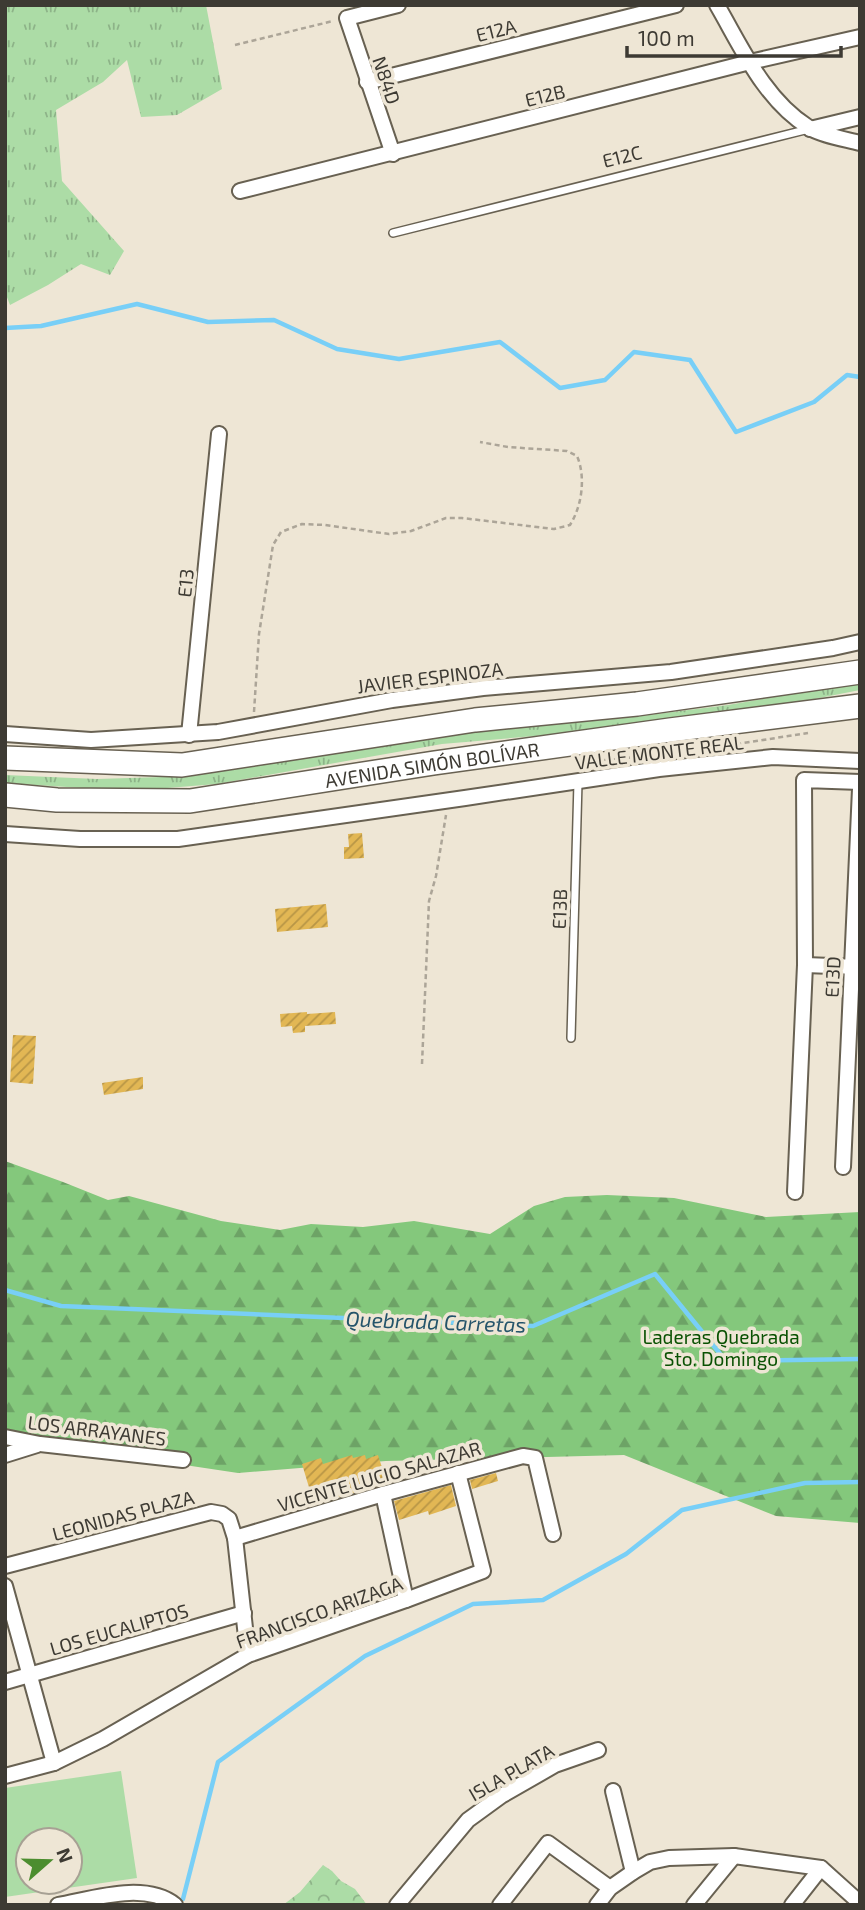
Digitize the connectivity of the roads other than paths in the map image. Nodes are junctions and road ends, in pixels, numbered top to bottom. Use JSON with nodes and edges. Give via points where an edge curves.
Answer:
{"nodes":[{"id":1,"x":398,"y":5,"type":"edge"},
{"id":2,"x":676,"y":5,"type":"edge"},
{"id":3,"x":717,"y":5,"type":"edge"},
{"id":4,"x":860,"y":37,"type":"edge"},
{"id":5,"x":750,"y":61,"type":"junction"},
{"id":6,"x":367,"y":82,"type":"junction"},
{"id":7,"x":860,"y":117,"type":"edge"},
{"id":8,"x":810,"y":129,"type":"junction"},
{"id":9,"x":860,"y":143,"type":"edge"},
{"id":10,"x":393,"y":154,"type":"junction"},
{"id":11,"x":240,"y":191,"type":"dead end"},
{"id":12,"x":393,"y":233,"type":"dead end"},
{"id":13,"x":219,"y":434,"type":"dead end"},
{"id":14,"x":860,"y":642,"type":"edge"},
{"id":15,"x":860,"y":672,"type":"edge"},
{"id":16,"x":860,"y":706,"type":"edge"},
{"id":17,"x":5,"y":734,"type":"edge"},
{"id":18,"x":189,"y":735,"type":"junction"},
{"id":19,"x":5,"y":758,"type":"edge"},
{"id":20,"x":860,"y":761,"type":"edge"},
{"id":21,"x":578,"y":781,"type":"junction"},
{"id":22,"x":860,"y":782,"type":"edge"},
{"id":23,"x":860,"y":789,"type":"edge"},
{"id":24,"x":5,"y":796,"type":"edge"},
{"id":25,"x":5,"y":834,"type":"edge"},
{"id":26,"x":805,"y":965,"type":"junction"},
{"id":27,"x":856,"y":967,"type":"edge"},
{"id":28,"x":571,"y":1038,"type":"dead end"},
{"id":29,"x":843,"y":1167,"type":"dead end"},
{"id":30,"x":795,"y":1192,"type":"dead end"},
{"id":31,"x":5,"y":1437,"type":"edge"},
{"id":32,"x":40,"y":1444,"type":"junction"},
{"id":33,"x":5,"y":1455,"type":"edge"},
{"id":34,"x":183,"y":1460,"type":"dead end"},
{"id":35,"x":458,"y":1473,"type":"junction"},
{"id":36,"x":383,"y":1494,"type":"junction"},
{"id":37,"x":553,"y":1534,"type":"dead end"},
{"id":38,"x":235,"y":1538,"type":"junction"},
{"id":39,"x":5,"y":1566,"type":"edge"},
{"id":40,"x":5,"y":1586,"type":"edge"},
{"id":41,"x":406,"y":1601,"type":"junction"},
{"id":42,"x":244,"y":1613,"type":"junction"},
{"id":43,"x":248,"y":1655,"type":"junction"},
{"id":44,"x":30,"y":1675,"type":"junction"},
{"id":45,"x":5,"y":1682,"type":"edge"},
{"id":46,"x":598,"y":1750,"type":"dead end"},
{"id":47,"x":54,"y":1763,"type":"junction"},
{"id":48,"x":5,"y":1776,"type":"edge"},
{"id":49,"x":613,"y":1791,"type":"dead end"},
{"id":50,"x":734,"y":1856,"type":"junction"},
{"id":51,"x":821,"y":1868,"type":"junction"},
{"id":52,"x":633,"y":1872,"type":"junction"},
{"id":53,"x":611,"y":1888,"type":"junction"},
{"id":54,"x":125,"y":1898,"type":"edge"},
{"id":55,"x":860,"y":1903,"type":"edge"},
{"id":56,"x":58,"y":1905,"type":"edge"},
{"id":57,"x":175,"y":1905,"type":"edge"},
{"id":58,"x":397,"y":1905,"type":"edge"},
{"id":59,"x":500,"y":1905,"type":"edge"},
{"id":60,"x":597,"y":1905,"type":"edge"},
{"id":61,"x":694,"y":1905,"type":"edge"},
{"id":62,"x":792,"y":1905,"type":"edge"}],
"edges":[{"from":1,"to":6,"type":"street","name":"N84D","via":[[347,18]]},
{"from":2,"to":6,"type":"street","name":"E12A"},
{"from":3,"to":5,"type":"street"},
{"from":4,"to":5,"type":"street","name":"E12B"},
{"from":5,"to":8,"type":"street","via":[[768,91]]},
{"from":5,"to":10,"type":"street","name":"E12B"},
{"from":6,"to":10,"type":"street","name":"N84D"},
{"from":7,"to":8,"type":"street","name":"E12C"},
{"from":8,"to":9,"type":"street"},
{"from":8,"to":12,"type":"lane","name":"E12C"},
{"from":10,"to":11,"type":"street","name":"E12B"},
{"from":13,"to":18,"type":"street","name":"E13"},
{"from":14,"to":18,"type":"street","name":"JAVIER ESPINOZA","via":[[671,672],[392,700]]},
{"from":15,"to":19,"type":"highway","name":"AVENIDA SIMÓN BOLÍVAR","via":[[637,704],[475,720],[182,765]]},
{"from":16,"to":24,"type":"highway","name":"AVENIDA SIMÓN BOLÍVAR","via":[[447,761],[190,801]]},
{"from":17,"to":18,"type":"street","name":"JAVIER ESPINOZA","via":[[91,740]]},
{"from":20,"to":21,"type":"street","name":"VALLE MONTE REAL","via":[[773,757]]},
{"from":21,"to":25,"type":"street","name":"VALLE MONTE REAL","via":[[177,839]]},
{"from":21,"to":28,"type":"lane","name":"E13B"},
{"from":22,"to":26,"type":"street","via":[[804,780]]},
{"from":23,"to":27,"type":"street","name":"E13D"},
{"from":26,"to":27,"type":"street"},
{"from":26,"to":30,"type":"street"},
{"from":27,"to":29,"type":"street","name":"E13D"},
{"from":31,"to":32,"type":"street","name":"LOS ARRAYANES"},
{"from":32,"to":33,"type":"street"},
{"from":32,"to":34,"type":"street","name":"LOS ARRAYANES"},
{"from":35,"to":36,"type":"street","name":"VICENTE LUCIO SALAZAR"},
{"from":35,"to":37,"type":"street","name":"VICENTE LUCIO SALAZAR","via":[[523,1456],[535,1458]]},
{"from":35,"to":41,"type":"street","name":"FRANCISCO ARIZAGA","via":[[483,1571]]},
{"from":36,"to":38,"type":"street","name":"VICENTE LUCIO SALAZAR"},
{"from":36,"to":41,"type":"street"},
{"from":38,"to":39,"type":"street","name":"LEONIDAS PLAZA","via":[[229,1519],[211,1512]]},
{"from":38,"to":42,"type":"street"},
{"from":40,"to":44,"type":"street"},
{"from":41,"to":43,"type":"street","name":"FRANCISCO ARIZAGA"},
{"from":42,"to":43,"type":"street"},
{"from":42,"to":44,"type":"street","name":"LOS EUCALIPTOS"},
{"from":43,"to":47,"type":"street","name":"FRANCISCO ARIZAGA","via":[[103,1740]]},
{"from":44,"to":45,"type":"street","name":"LOS EUCALIPTOS"},
{"from":44,"to":47,"type":"street"},
{"from":46,"to":58,"type":"street","name":"ISLA PLATA","via":[[555,1765],[468,1821]]},
{"from":47,"to":48,"type":"street","name":"FRANCISCO ARIZAGA"},
{"from":49,"to":52,"type":"street"},
{"from":50,"to":51,"type":"street"},
{"from":50,"to":52,"type":"street","via":[[669,1858]]},
{"from":50,"to":61,"type":"street"},
{"from":51,"to":55,"type":"street"},
{"from":51,"to":62,"type":"street"},
{"from":52,"to":53,"type":"street"},
{"from":53,"to":59,"type":"street","via":[[548,1843]]},
{"from":53,"to":60,"type":"street"},
{"from":54,"to":56,"type":"street"},
{"from":54,"to":57,"type":"street","via":[[153,1895]]}]}
